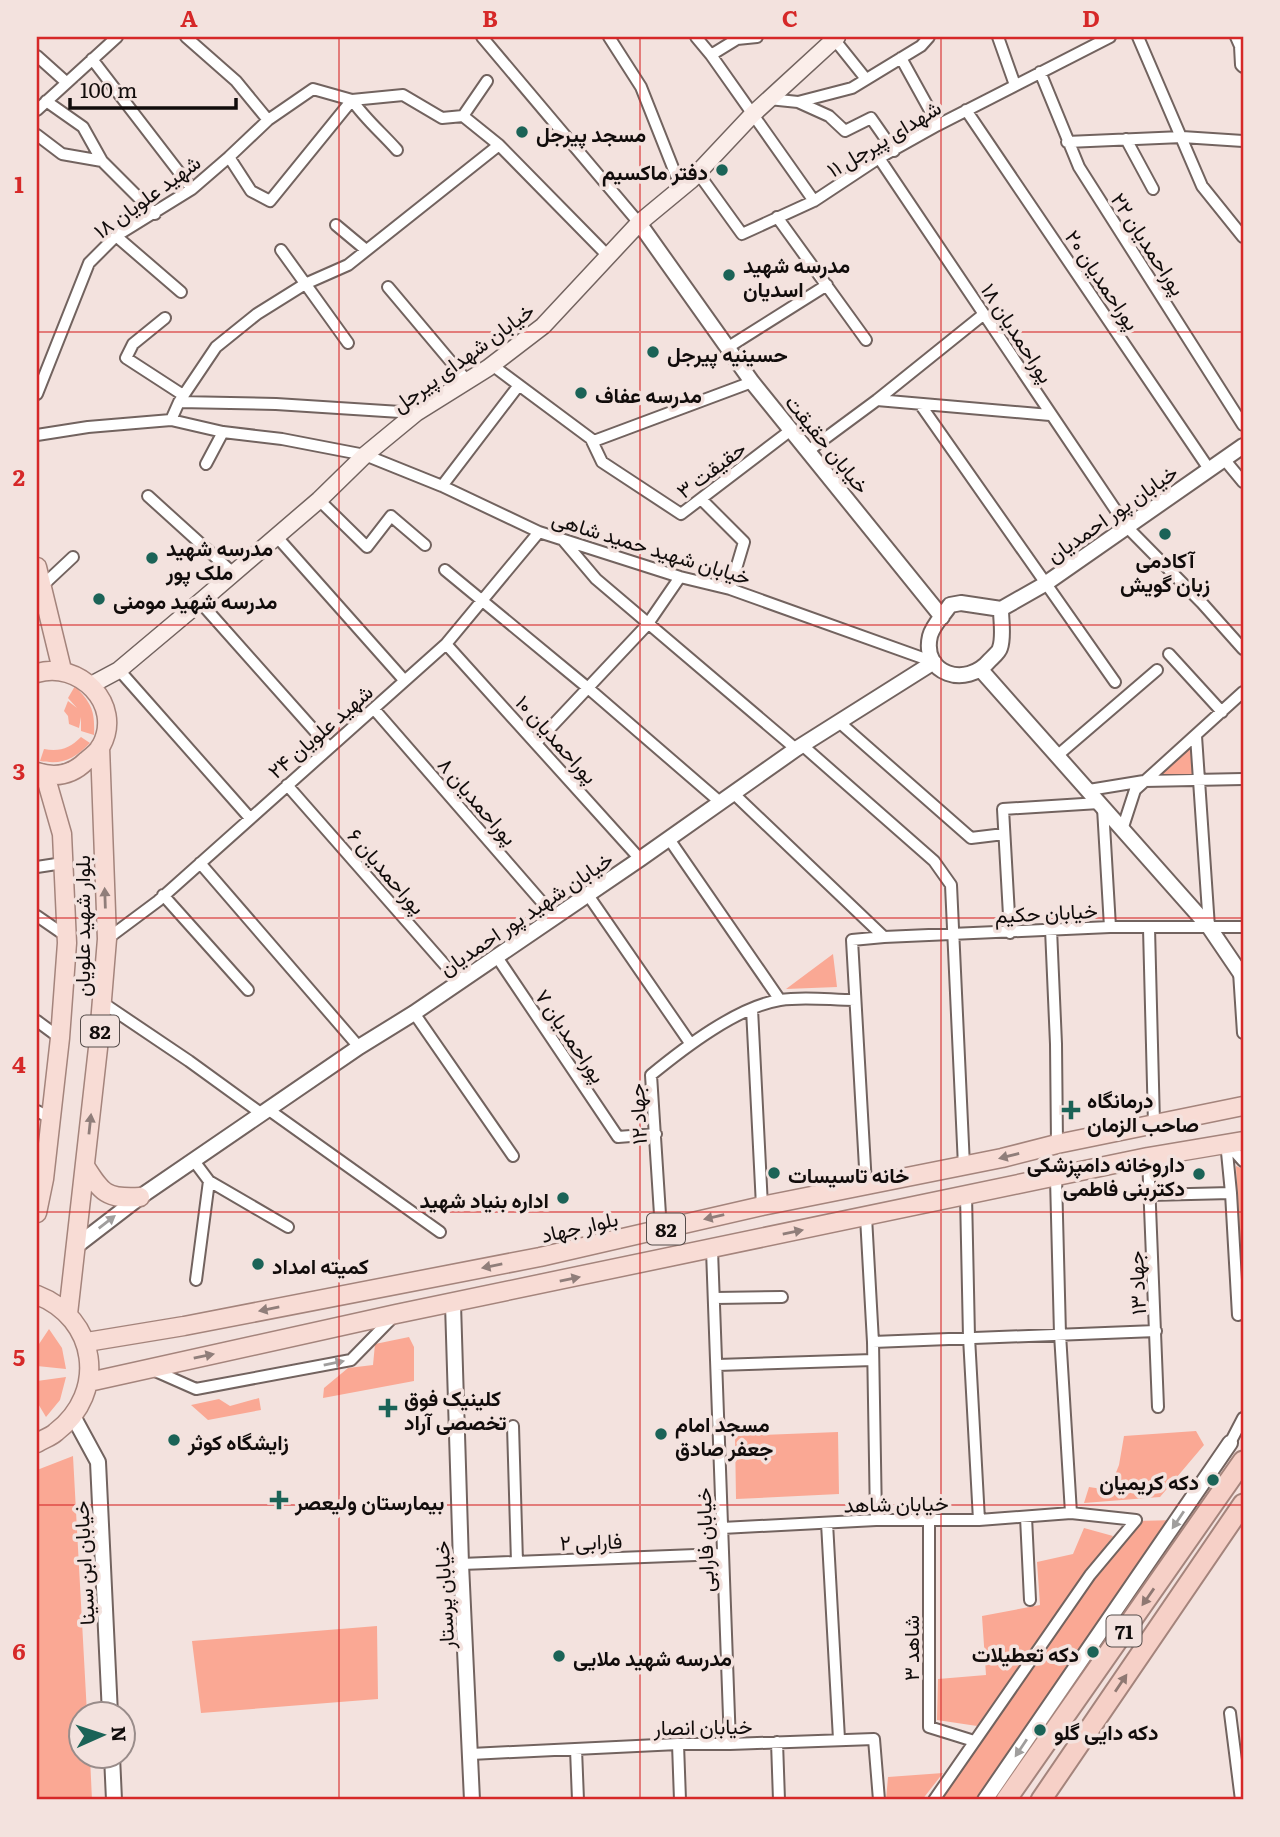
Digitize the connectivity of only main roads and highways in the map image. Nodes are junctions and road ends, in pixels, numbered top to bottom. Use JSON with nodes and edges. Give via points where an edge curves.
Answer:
{"nodes":[{"id":1,"x":835,"y":38,"type":"edge"},
{"id":2,"x":37,"y":567,"type":"edge"},
{"id":3,"x":62,"y":670,"type":"junction"},
{"id":4,"x":37,"y":673,"type":"edge"},
{"id":5,"x":91,"y":685,"type":"junction"},
{"id":6,"x":100,"y":747,"type":"junction"},
{"id":7,"x":41,"y":774,"type":"edge"},
{"id":8,"x":1243,"y":1106,"type":"edge"},
{"id":9,"x":44,"y":1115,"type":"edge"},
{"id":10,"x":1234,"y":1142,"type":"edge"},
{"id":11,"x":85,"y":1166,"type":"junction"},
{"id":12,"x":140,"y":1197,"type":"road end"},
{"id":13,"x":37,"y":1213,"type":"edge"},
{"id":14,"x":540,"y":1257,"type":"junction"},
{"id":15,"x":544,"y":1284,"type":"junction"},
{"id":16,"x":37,"y":1295,"type":"edge"},
{"id":17,"x":68,"y":1314,"type":"junction"},
{"id":18,"x":87,"y":1342,"type":"junction"},
{"id":19,"x":89,"y":1382,"type":"junction"},
{"id":20,"x":37,"y":1443,"type":"edge"},
{"id":21,"x":1243,"y":1461,"type":"edge"},
{"id":22,"x":1243,"y":1504,"type":"edge"},
{"id":23,"x":1006,"y":1800,"type":"edge"},
{"id":24,"x":1041,"y":1800,"type":"edge"}],
"edges":[{"from":1,"to":5,"type":"main road","name":"خیابان شهدای پیرجل","via":[[752,114],[698,173],[639,223],[543,326],[468,382],[416,413],[200,603],[119,670]]},
{"from":2,"to":3,"type":"main road"},
{"from":3,"to":4,"type":"main road"},
{"from":3,"to":5,"type":"main road"},
{"from":5,"to":6,"type":"main road","number":"82","via":[[106,715]]},
{"from":6,"to":7,"type":"main road","number":"82","via":[[77,770]]},
{"from":11,"to":6,"type":"main road","name":"بلوار شهید علویان","number":"82","one_way":true,"via":[[107,939]]},
{"from":7,"to":9,"type":"main road","name":"بلوار شهید علویان","number":"82","via":[[62,834],[66,936],[60,1038]]},
{"from":8,"to":14,"type":"main road","name":"بلوار جهاد","number":"82","one_way":true},
{"from":9,"to":13,"type":"main road","name":"بلوار شهید علویان","number":"82","via":[[44,1180]]},
{"from":15,"to":10,"type":"main road","number":"82","one_way":true},
{"from":11,"to":12,"type":"main road","via":[[111,1197]]},
{"from":11,"to":17,"type":"main road","name":"بلوار شهید علویان","number":"82"},
{"from":14,"to":15,"type":"main road"},
{"from":14,"to":18,"type":"main road","name":"بلوار جهاد","number":"82","one_way":true},
{"from":19,"to":15,"type":"main road","number":"82","one_way":true},
{"from":16,"to":17,"type":"main road"},
{"from":17,"to":18,"type":"main road"},
{"from":18,"to":19,"type":"main road"},
{"from":19,"to":20,"type":"main road","via":[[73,1416]]},
{"from":21,"to":23,"type":"highway","number":"71","one_way":true},
{"from":24,"to":22,"type":"highway","number":"71","one_way":true}]}
